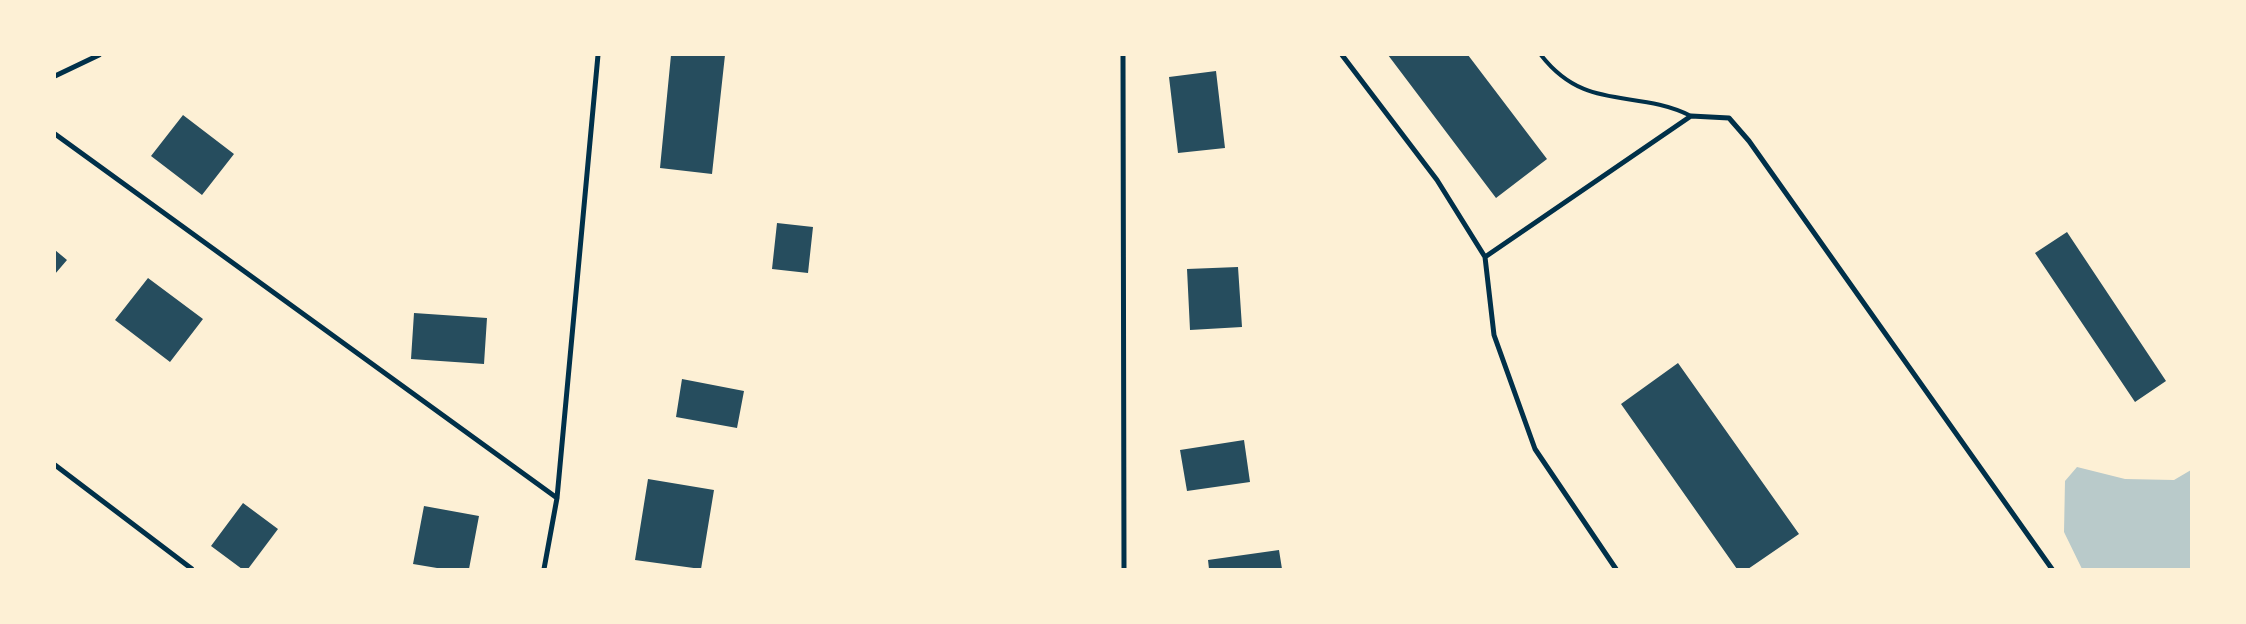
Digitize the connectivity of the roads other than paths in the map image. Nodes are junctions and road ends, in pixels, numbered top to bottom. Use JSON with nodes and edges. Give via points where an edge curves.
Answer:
{"nodes":[{"id":1,"x":99,"y":55,"type":"edge"},
{"id":2,"x":598,"y":55,"type":"edge"},
{"id":3,"x":1123,"y":55,"type":"edge"},
{"id":4,"x":1342,"y":55,"type":"edge"},
{"id":5,"x":1542,"y":55,"type":"edge"},
{"id":6,"x":55,"y":76,"type":"edge"},
{"id":7,"x":1691,"y":116,"type":"junction"},
{"id":8,"x":55,"y":134,"type":"edge"},
{"id":9,"x":1485,"y":257,"type":"junction"},
{"id":10,"x":55,"y":466,"type":"edge"},
{"id":11,"x":556,"y":498,"type":"junction"},
{"id":12,"x":192,"y":569,"type":"edge"},
{"id":13,"x":544,"y":569,"type":"edge"},
{"id":14,"x":1124,"y":569,"type":"edge"},
{"id":15,"x":1616,"y":569,"type":"edge"},
{"id":16,"x":2052,"y":569,"type":"edge"}],
"edges":[{"from":1,"to":6,"type":"street"},
{"from":2,"to":11,"type":"street"},
{"from":3,"to":14,"type":"street"},
{"from":4,"to":9,"type":"street","via":[[1437,180]]},
{"from":5,"to":7,"type":"lane","via":[[1565,80],[1593,94],[1673,107]]},
{"from":7,"to":9,"type":"street"},
{"from":7,"to":16,"type":"street","via":[[1728,118],[1749,141]]},
{"from":8,"to":11,"type":"street"},
{"from":9,"to":15,"type":"street","via":[[1494,334],[1534,449]]},
{"from":10,"to":12,"type":"street"},
{"from":11,"to":13,"type":"street"}]}
